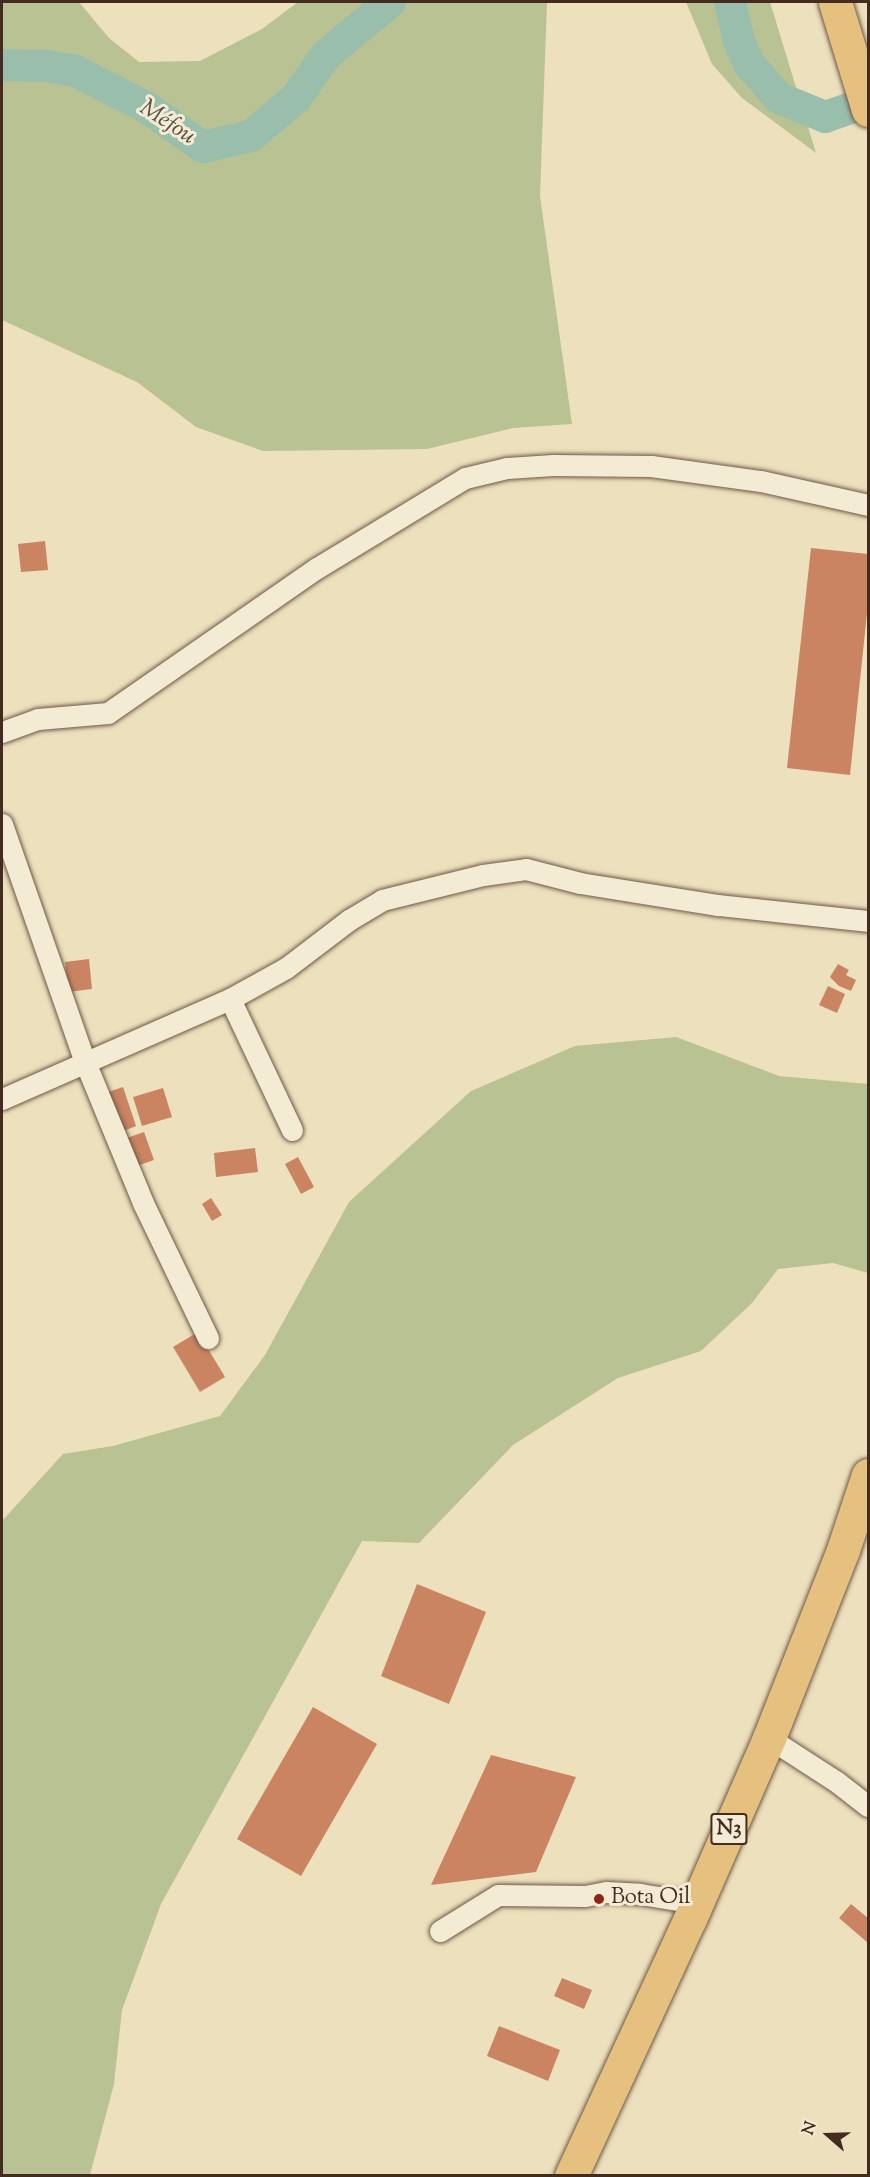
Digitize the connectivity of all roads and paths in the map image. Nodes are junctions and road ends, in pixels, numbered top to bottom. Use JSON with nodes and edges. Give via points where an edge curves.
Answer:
{"nodes":[{"id":1,"x":835,"y":2,"type":"edge"},
{"id":2,"x":868,"y":110,"type":"edge"},
{"id":3,"x":868,"y":505,"type":"edge"},
{"id":4,"x":2,"y":732,"type":"edge"},
{"id":5,"x":2,"y":824,"type":"edge"},
{"id":6,"x":868,"y":921,"type":"edge"},
{"id":7,"x":230,"y":999,"type":"junction"},
{"id":8,"x":86,"y":1062,"type":"junction"},
{"id":9,"x":2,"y":1100,"type":"edge"},
{"id":10,"x":292,"y":1130,"type":"dead end"},
{"id":11,"x":208,"y":1338,"type":"dead end"},
{"id":12,"x":868,"y":1475,"type":"edge"},
{"id":13,"x":769,"y":1738,"type":"junction"},
{"id":14,"x":868,"y":1806,"type":"edge"},
{"id":15,"x":697,"y":1903,"type":"junction"},
{"id":16,"x":440,"y":1931,"type":"dead end"},
{"id":17,"x":570,"y":2175,"type":"edge"}],
"edges":[{"from":1,"to":2,"type":"highway"},
{"from":3,"to":4,"type":"street","via":[[761,482],[651,466],[507,468],[465,478],[317,568],[108,713],[38,719]]},
{"from":5,"to":8,"type":"street"},
{"from":6,"to":7,"type":"street","via":[[718,905],[580,883],[526,869],[511,870],[382,900],[286,968]]},
{"from":7,"to":8,"type":"street"},
{"from":7,"to":10,"type":"street"},
{"from":8,"to":9,"type":"street"},
{"from":8,"to":11,"type":"street","via":[[143,1203]]},
{"from":12,"to":13,"type":"highway","number":"N3","via":[[843,1551]]},
{"from":13,"to":14,"type":"street"},
{"from":13,"to":15,"type":"highway","number":"N3"},
{"from":15,"to":16,"type":"street","via":[[606,1892],[585,1896],[498,1895]]},
{"from":15,"to":17,"type":"highway","number":"N3"}]}
